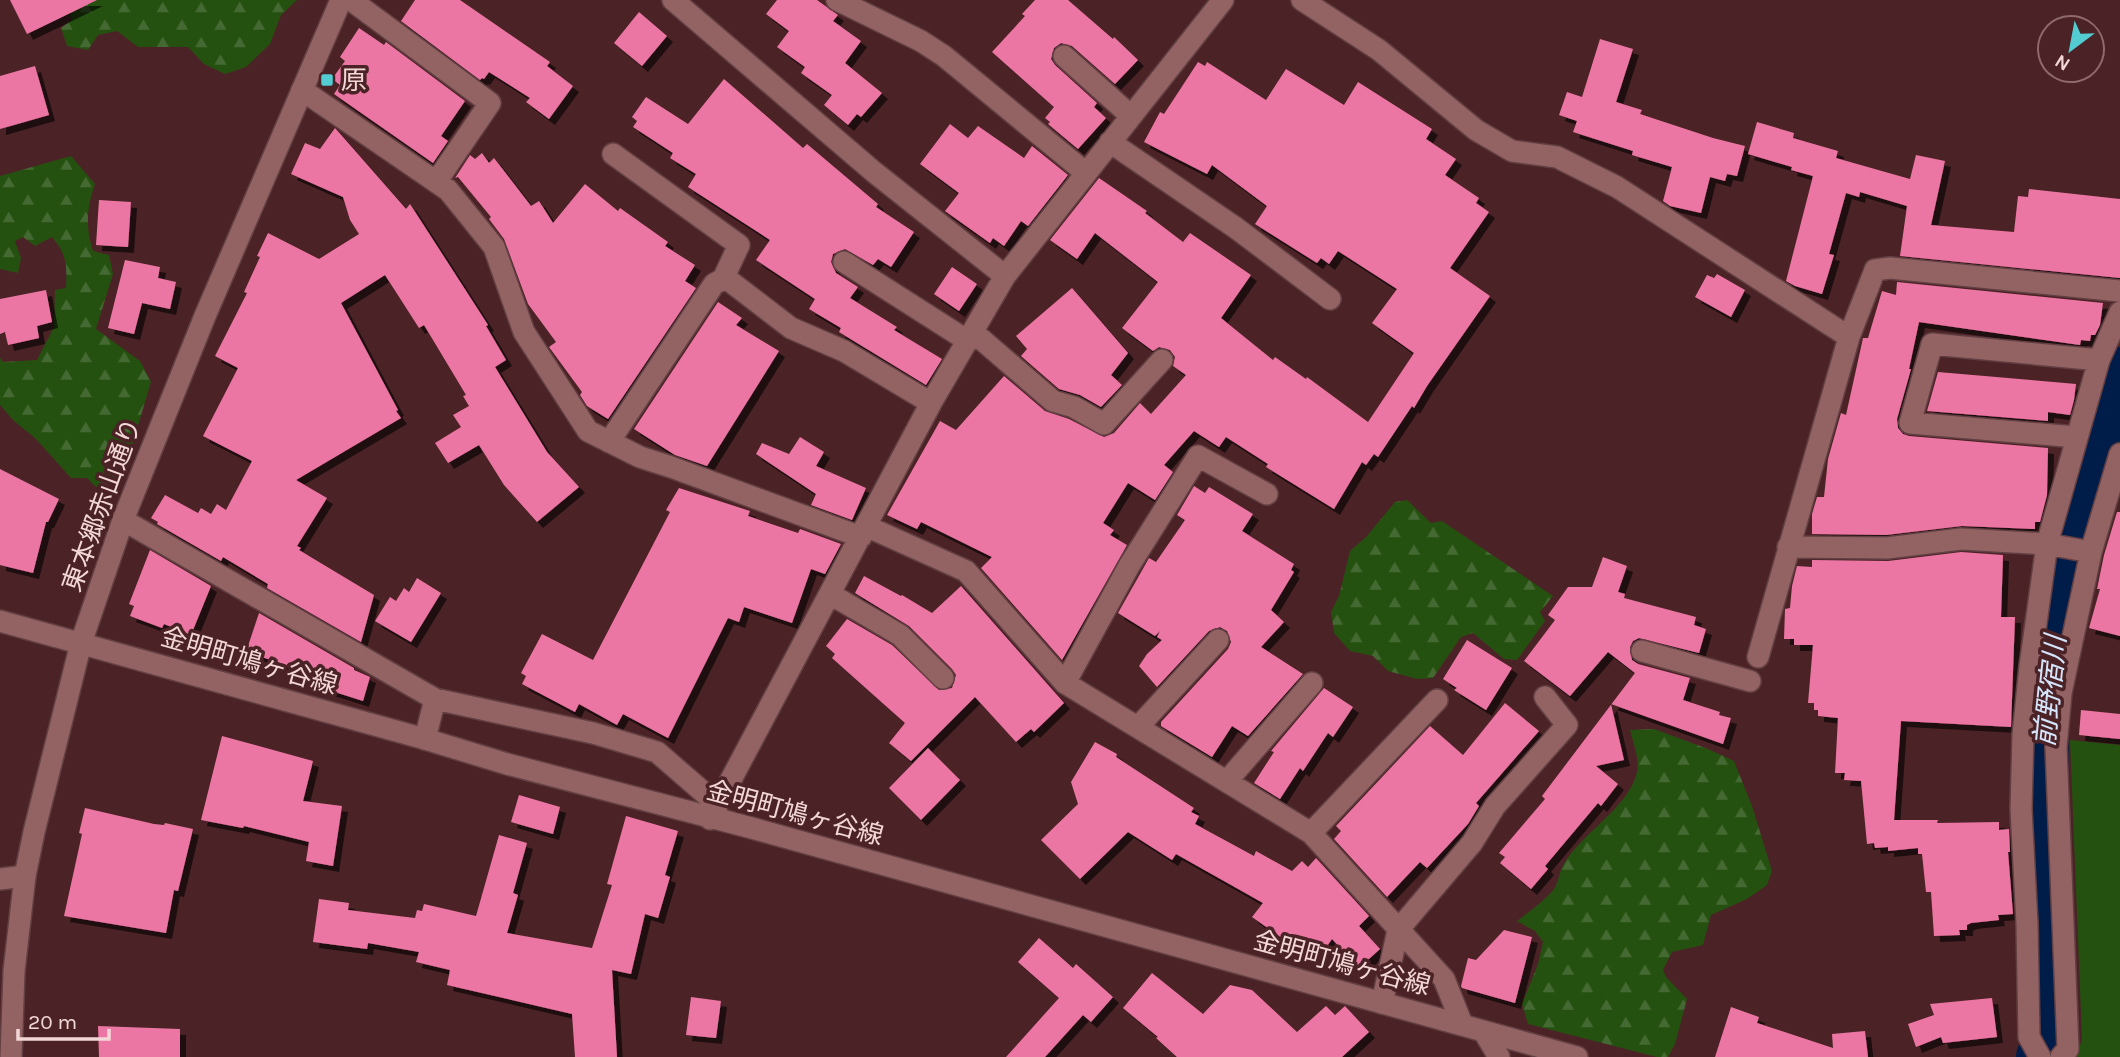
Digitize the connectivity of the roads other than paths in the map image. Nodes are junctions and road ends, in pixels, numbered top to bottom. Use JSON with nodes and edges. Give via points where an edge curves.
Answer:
{"nodes":[{"id":1,"x":341,"y":0,"type":"edge"},
{"id":2,"x":351,"y":0,"type":"edge"},
{"id":3,"x":673,"y":0,"type":"edge"},
{"id":4,"x":837,"y":0,"type":"edge"},
{"id":5,"x":1223,"y":0,"type":"edge"},
{"id":6,"x":1302,"y":0,"type":"edge"},
{"id":7,"x":1064,"y":56,"type":"dead end"},
{"id":8,"x":302,"y":89,"type":"junction"},
{"id":9,"x":1131,"y":116,"type":"junction"},
{"id":10,"x":1110,"y":142,"type":"junction"},
{"id":11,"x":613,"y":154,"type":"dead end"},
{"id":12,"x":1086,"y":173,"type":"junction"},
{"id":13,"x":436,"y":182,"type":"junction"},
{"id":14,"x":844,"y":262,"type":"dead end"},
{"id":15,"x":1006,"y":276,"type":"junction"},
{"id":16,"x":723,"y":279,"type":"junction"},
{"id":17,"x":2120,"y":291,"type":"edge"},
{"id":18,"x":1330,"y":299,"type":"dead end"},
{"id":19,"x":2120,"y":312,"type":"edge"},
{"id":20,"x":970,"y":336,"type":"junction"},
{"id":21,"x":1849,"y":337,"type":"junction"},
{"id":22,"x":1162,"y":360,"type":"dead end"},
{"id":23,"x":2099,"y":360,"type":"junction"},
{"id":24,"x":931,"y":403,"type":"junction"},
{"id":25,"x":2076,"y":437,"type":"junction"},
{"id":26,"x":609,"y":442,"type":"junction"},
{"id":27,"x":2120,"y":454,"type":"edge"},
{"id":28,"x":1266,"y":494,"type":"dead end"},
{"id":29,"x":123,"y":520,"type":"junction"},
{"id":30,"x":864,"y":532,"type":"junction"},
{"id":31,"x":2048,"y":544,"type":"junction"},
{"id":32,"x":1788,"y":547,"type":"junction"},
{"id":33,"x":2091,"y":552,"type":"junction"},
{"id":34,"x":830,"y":594,"type":"junction"},
{"id":35,"x":0,"y":621,"type":"edge"},
{"id":36,"x":1218,"y":640,"type":"dead end"},
{"id":37,"x":81,"y":643,"type":"junction"},
{"id":38,"x":1642,"y":651,"type":"dead end"},
{"id":39,"x":1758,"y":657,"type":"dead end"},
{"id":40,"x":943,"y":678,"type":"dead end"},
{"id":41,"x":1750,"y":681,"type":"dead end"},
{"id":42,"x":1066,"y":683,"type":"junction"},
{"id":43,"x":1312,"y":683,"type":"dead end"},
{"id":44,"x":1545,"y":697,"type":"dead end"},
{"id":45,"x":435,"y":699,"type":"junction"},
{"id":46,"x":1437,"y":700,"type":"dead end"},
{"id":47,"x":1138,"y":727,"type":"junction"},
{"id":48,"x":425,"y":739,"type":"junction"},
{"id":49,"x":1227,"y":781,"type":"junction"},
{"id":50,"x":714,"y":811,"type":"junction"},
{"id":51,"x":1311,"y":833,"type":"junction"},
{"id":52,"x":25,"y":876,"type":"junction"},
{"id":53,"x":0,"y":880,"type":"edge"},
{"id":54,"x":1398,"y":930,"type":"junction"},
{"id":55,"x":1382,"y":1003,"type":"junction"},
{"id":56,"x":1462,"y":1024,"type":"junction"},
{"id":57,"x":1484,"y":1032,"type":"junction"},
{"id":58,"x":11,"y":1057,"type":"edge"},
{"id":59,"x":1499,"y":1057,"type":"edge"},
{"id":60,"x":1577,"y":1057,"type":"edge"},
{"id":61,"x":2040,"y":1057,"type":"edge"},
{"id":62,"x":2061,"y":1057,"type":"edge"}],
"edges":[{"from":1,"to":8,"type":"street","name":"東本郷赤山通り"},
{"from":2,"to":13,"type":"street","via":[[490,103]]},
{"from":3,"to":15,"type":"street","via":[[874,172]]},
{"from":4,"to":12,"type":"street","via":[[944,56]]},
{"from":5,"to":9,"type":"street"},
{"from":6,"to":21,"type":"street","via":[[1379,50],[1476,131],[1512,151],[1557,157],[1617,187]]},
{"from":7,"to":9,"type":"street"},
{"from":8,"to":13,"type":"street"},
{"from":8,"to":29,"type":"street","name":"東本郷赤山通り"},
{"from":9,"to":10,"type":"street"},
{"from":10,"to":12,"type":"street"},
{"from":10,"to":18,"type":"street"},
{"from":11,"to":16,"type":"street","via":[[740,245]]},
{"from":12,"to":15,"type":"street"},
{"from":13,"to":26,"type":"street","via":[[448,190],[494,247],[524,332],[588,432]]},
{"from":14,"to":20,"type":"street"},
{"from":15,"to":20,"type":"street"},
{"from":16,"to":24,"type":"street","via":[[791,328],[844,351]]},
{"from":16,"to":26,"type":"street","via":[[714,284]]},
{"from":17,"to":21,"type":"street","via":[[1875,270]]},
{"from":19,"to":23,"type":"street"},
{"from":20,"to":22,"type":"street","via":[[1053,401],[1104,424]]},
{"from":20,"to":24,"type":"street"},
{"from":21,"to":32,"type":"street"},
{"from":23,"to":25,"type":"street"},
{"from":23,"to":25,"type":"street","via":[[1932,344],[1910,423]]},
{"from":24,"to":30,"type":"street"},
{"from":25,"to":31,"type":"street"},
{"from":26,"to":30,"type":"street","via":[[640,457]]},
{"from":27,"to":33,"type":"street"},
{"from":28,"to":42,"type":"street","via":[[1198,456],[1129,566]]},
{"from":29,"to":37,"type":"street","name":"東本郷赤山通り"},
{"from":29,"to":45,"type":"street"},
{"from":30,"to":34,"type":"street"},
{"from":30,"to":42,"type":"street","via":[[966,571]]},
{"from":31,"to":32,"type":"street","via":[[1961,539],[1887,548]]},
{"from":31,"to":33,"type":"street"},
{"from":31,"to":61,"type":"street","via":[[2029,680],[2021,809],[2029,1037]]},
{"from":32,"to":39,"type":"street"},
{"from":33,"to":62,"type":"street","via":[[2061,693],[2056,747],[2068,1049]]},
{"from":34,"to":40,"type":"street","via":[[900,635]]},
{"from":34,"to":50,"type":"street"},
{"from":35,"to":37,"type":"street","name":"金明町鳩ヶ谷線"},
{"from":36,"to":47,"type":"street"},
{"from":37,"to":48,"type":"street","name":"金明町鳩ヶ谷線"},
{"from":37,"to":52,"type":"street","name":"東本郷赤山通り"},
{"from":38,"to":41,"type":"street"},
{"from":42,"to":47,"type":"street"},
{"from":43,"to":49,"type":"street"},
{"from":44,"to":54,"type":"street","via":[[1567,725]]},
{"from":45,"to":48,"type":"street"},
{"from":45,"to":50,"type":"street","via":[[593,733],[657,752]]},
{"from":46,"to":51,"type":"street"},
{"from":47,"to":49,"type":"street"},
{"from":48,"to":50,"type":"street","name":"金明町鳩ヶ谷線","via":[[507,764]]},
{"from":49,"to":51,"type":"street"},
{"from":50,"to":55,"type":"street","name":"金明町鳩ヶ谷線","via":[[748,827]]},
{"from":51,"to":54,"type":"street"},
{"from":52,"to":53,"type":"street"},
{"from":52,"to":58,"type":"street","name":"東本郷赤山通り","via":[[14,971]]},
{"from":54,"to":55,"type":"street"},
{"from":54,"to":56,"type":"street","via":[[1444,979]]},
{"from":55,"to":56,"type":"street","name":"金明町鳩ヶ谷線"},
{"from":56,"to":57,"type":"street","name":"金明町鳩ヶ谷線"},
{"from":57,"to":59,"type":"street"},
{"from":57,"to":60,"type":"street","name":"金明町鳩ヶ谷線"}]}
